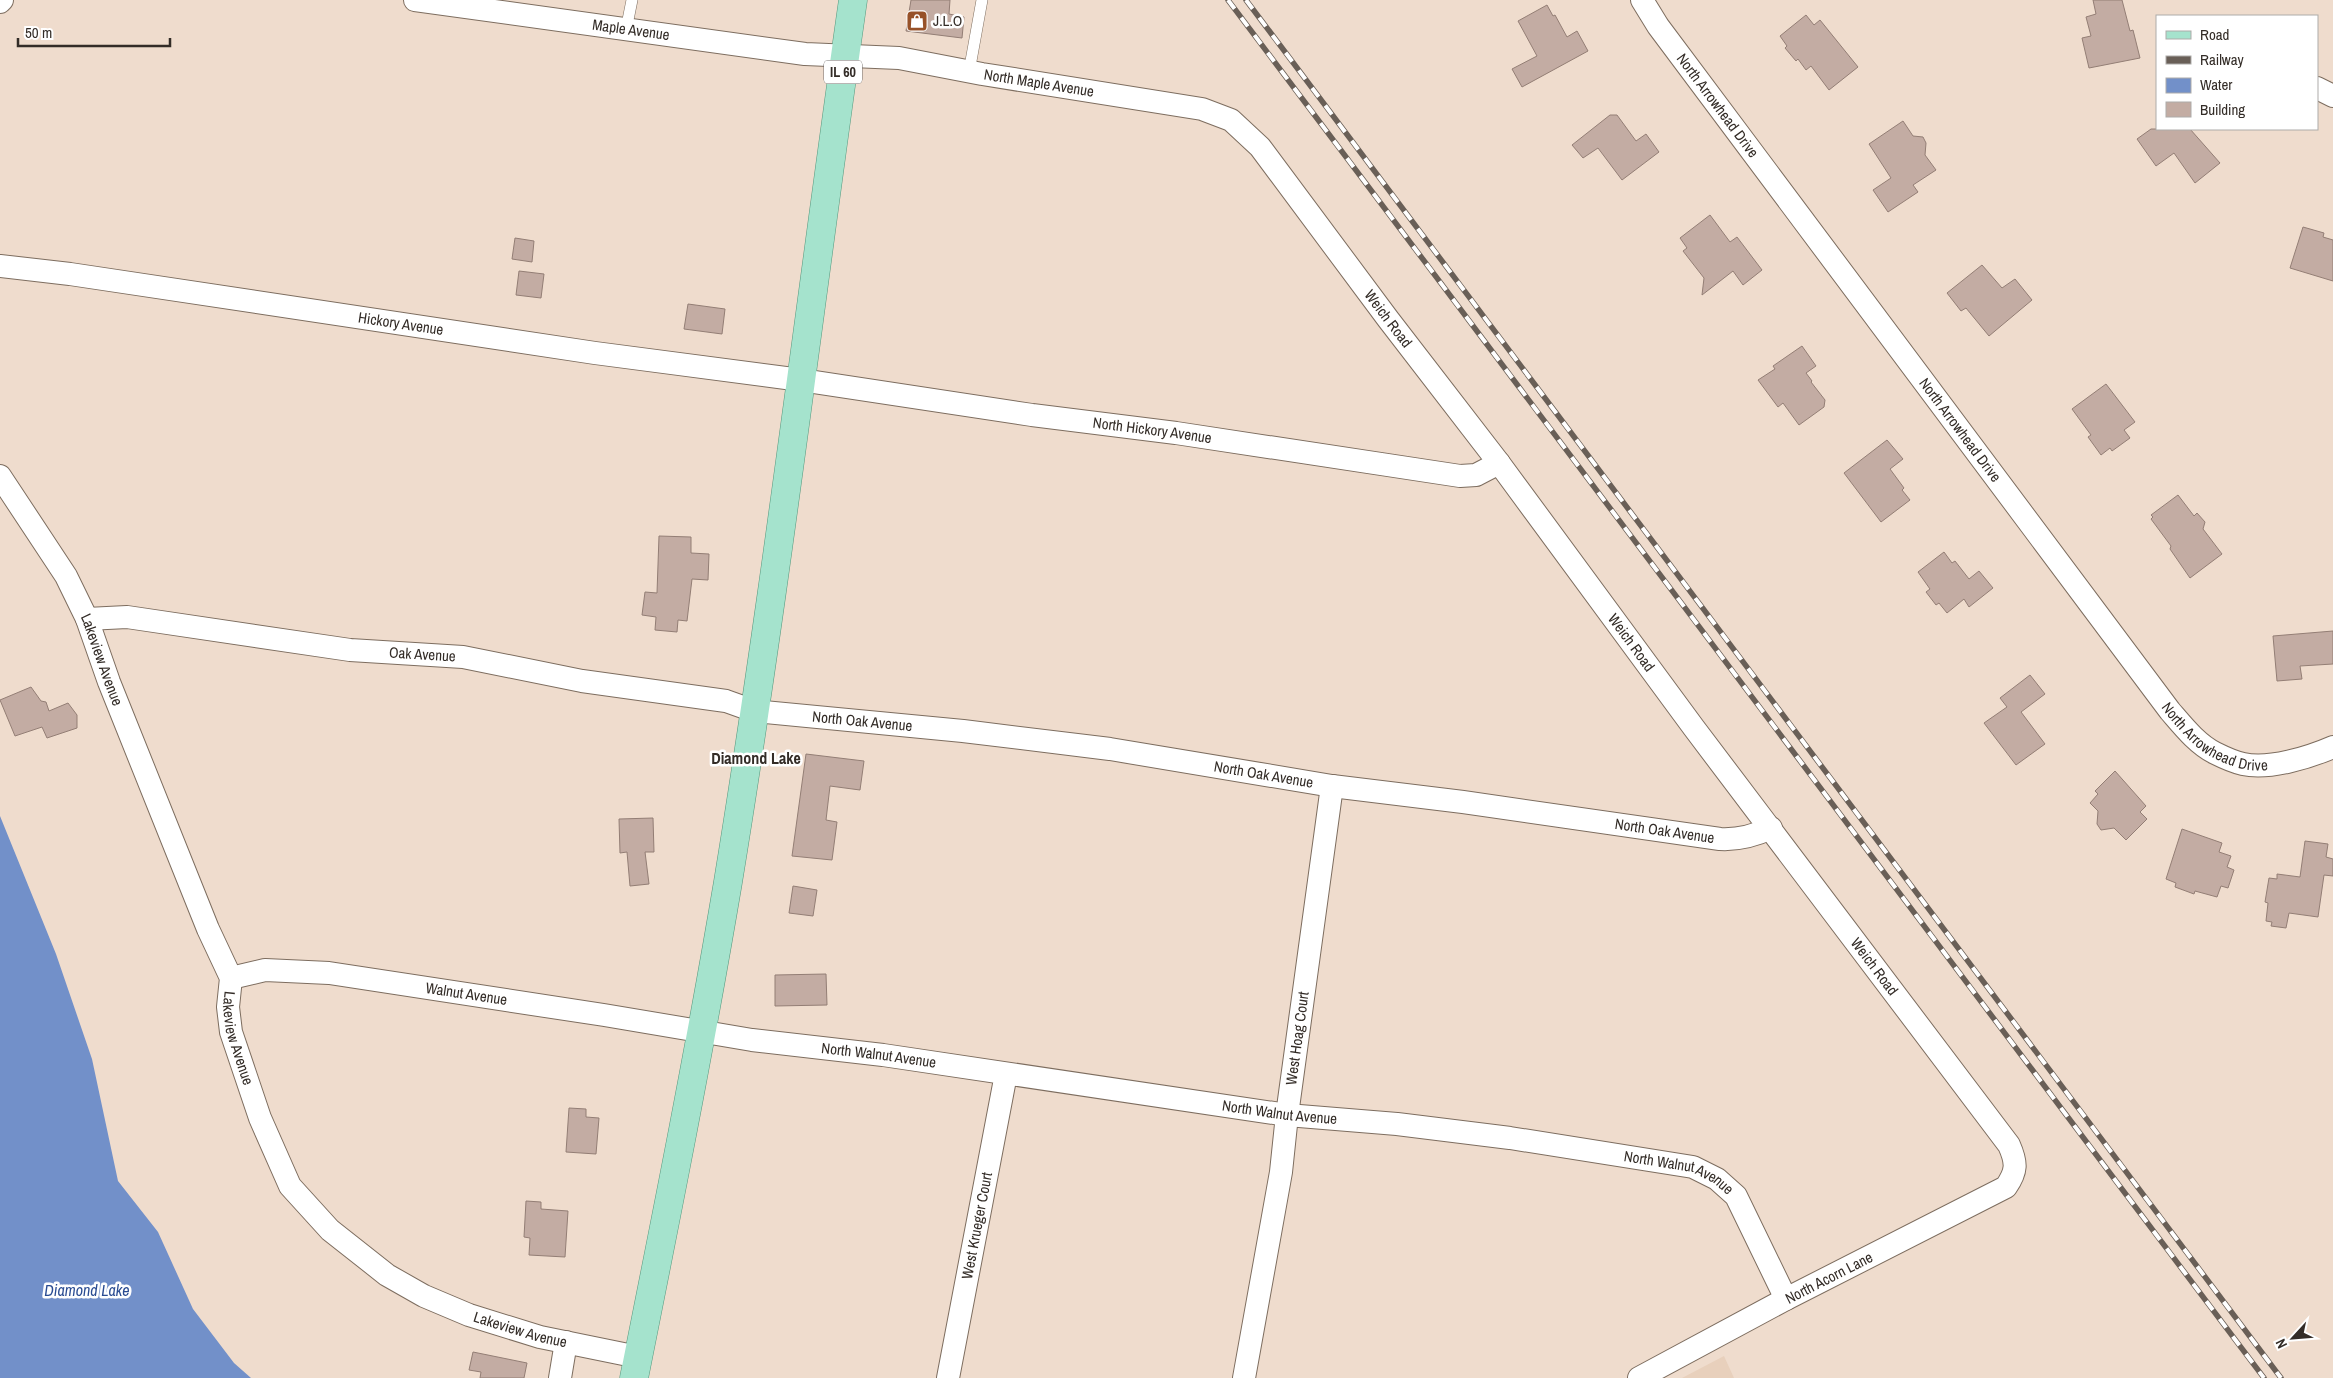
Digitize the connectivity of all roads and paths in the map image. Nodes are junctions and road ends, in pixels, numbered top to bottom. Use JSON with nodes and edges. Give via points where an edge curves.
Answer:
{"nodes":[{"id":1,"x":415,"y":0,"type":"edge"},
{"id":2,"x":632,"y":0,"type":"edge"},
{"id":3,"x":853,"y":0,"type":"edge"},
{"id":4,"x":982,"y":0,"type":"edge"},
{"id":5,"x":1642,"y":0,"type":"edge"},
{"id":6,"x":626,"y":30,"type":"junction"},
{"id":7,"x":845,"y":57,"type":"junction"},
{"id":8,"x":969,"y":72,"type":"junction"},
{"id":9,"x":2318,"y":88,"type":"edge"},
{"id":10,"x":2333,"y":96,"type":"edge"},
{"id":11,"x":1231,"y":120,"type":"joint"},
{"id":12,"x":0,"y":266,"type":"edge"},
{"id":13,"x":801,"y":380,"type":"junction"},
{"id":14,"x":1499,"y":464,"type":"junction"},
{"id":15,"x":0,"y":476,"type":"edge"},
{"id":16,"x":87,"y":619,"type":"junction"},
{"id":17,"x":754,"y":711,"type":"junction"},
{"id":18,"x":2333,"y":746,"type":"edge"},
{"id":19,"x":1332,"y":786,"type":"junction"},
{"id":20,"x":1771,"y":828,"type":"junction"},
{"id":21,"x":231,"y":978,"type":"junction"},
{"id":22,"x":702,"y":1031,"type":"junction"},
{"id":23,"x":1006,"y":1074,"type":"junction"},
{"id":24,"x":1287,"y":1115,"type":"junction"},
{"id":25,"x":2015,"y":1174,"type":"joint"},
{"id":26,"x":1786,"y":1300,"type":"junction"},
{"id":27,"x":566,"y":1342,"type":"junction"},
{"id":28,"x":636,"y":1367,"type":"edge"},
{"id":29,"x":560,"y":1378,"type":"edge"},
{"id":30,"x":948,"y":1378,"type":"edge"},
{"id":31,"x":1244,"y":1378,"type":"edge"},
{"id":32,"x":1640,"y":1378,"type":"edge"}],
"edges":[{"from":1,"to":6,"type":"street","name":"Maple Avenue"},
{"from":2,"to":6,"type":"lane"},
{"from":3,"to":7,"type":"main road","number":"IL 60"},
{"from":4,"to":8,"type":"lane"},
{"from":5,"to":18,"type":"street","name":"North Arrowhead Drive","via":[[1658,26],[2170,711],[2214,753],[2244,765],[2295,760]]},
{"from":6,"to":7,"type":"street","name":"Maple Avenue"},
{"from":7,"to":8,"type":"street","name":"North Maple Avenue","via":[[899,58]]},
{"from":7,"to":13,"type":"main road","number":"IL 60"},
{"from":8,"to":11,"type":"street","name":"North Maple Avenue","via":[[1202,109]]},
{"from":9,"to":10,"type":"street"},
{"from":11,"to":14,"type":"street","name":"Weich Road","via":[[1260,147]]},
{"from":12,"to":13,"type":"street","name":"Hickory Avenue"},
{"from":13,"to":14,"type":"street","name":"North Hickory Avenue","via":[[1460,476],[1476,475]]},
{"from":13,"to":17,"type":"main road","number":"IL 60"},
{"from":14,"to":20,"type":"street","name":"Weich Road"},
{"from":15,"to":16,"type":"street","name":"Lakeview Avenue","via":[[66,576]]},
{"from":16,"to":17,"type":"street","name":"Oak Avenue","via":[[127,617],[350,650],[463,657],[582,681],[726,701]]},
{"from":16,"to":21,"type":"street","name":"Lakeview Avenue","via":[[208,929]]},
{"from":17,"to":19,"type":"street","name":"North Oak Avenue","via":[[1110,749]]},
{"from":17,"to":22,"type":"main road","number":"IL 60"},
{"from":19,"to":20,"type":"street","name":"North Oak Avenue","via":[[1720,839],[1735,840]]},
{"from":19,"to":24,"type":"street","name":"West Hoag Court"},
{"from":20,"to":25,"type":"street","name":"Weich Road","via":[[2009,1145],[2015,1157]]},
{"from":21,"to":22,"type":"street","name":"Walnut Avenue","via":[[265,970],[329,973]]},
{"from":21,"to":27,"type":"street","name":"Lakeview Avenue","via":[[228,1008],[231,1032],[260,1118],[290,1186],[330,1230],[387,1275],[424,1296],[470,1315]]},
{"from":22,"to":23,"type":"street","name":"North Walnut Avenue"},
{"from":22,"to":28,"type":"main road","number":"IL 60"},
{"from":23,"to":24,"type":"street","name":"North Walnut Avenue"},
{"from":23,"to":30,"type":"street","name":"West Krueger Court"},
{"from":24,"to":26,"type":"street","name":"North Walnut Avenue","via":[[1501,1137],[1693,1167],[1717,1179],[1736,1196]]},
{"from":24,"to":31,"type":"street","name":"West Hoag Court","via":[[1282,1172]]},
{"from":25,"to":26,"type":"street","name":"North Acorn Lane","via":[[2006,1187]]},
{"from":26,"to":32,"type":"street","name":"North Acorn Lane"},
{"from":27,"to":28,"type":"street","name":"Lakeview Avenue"},
{"from":27,"to":29,"type":"street"}]}
